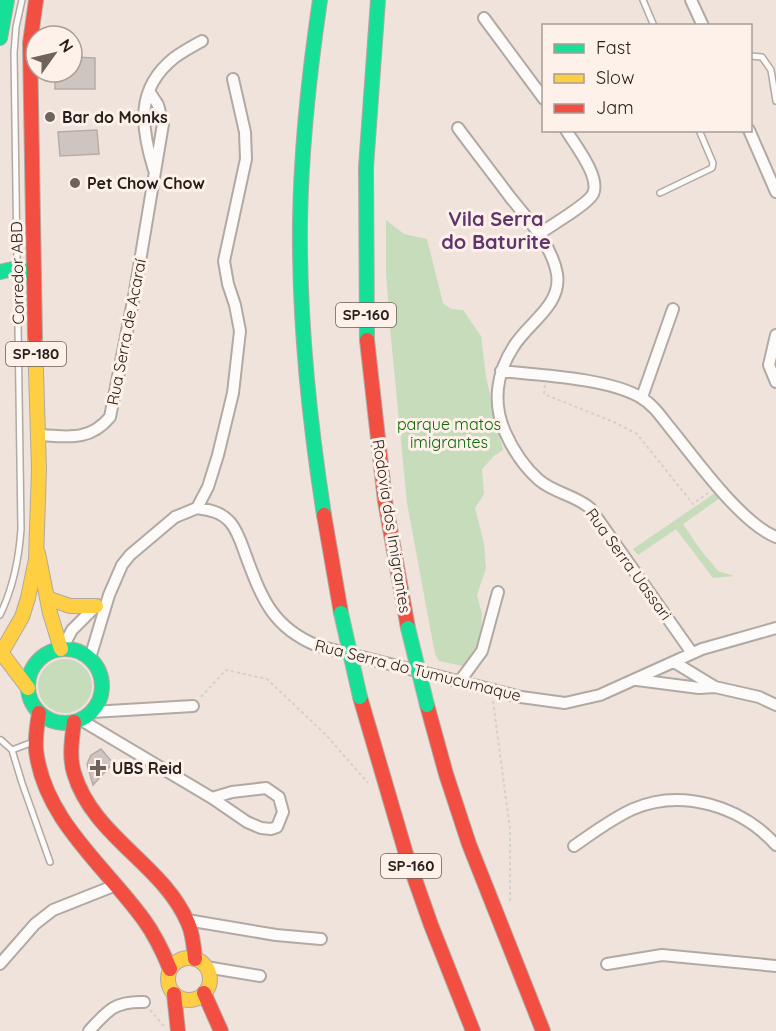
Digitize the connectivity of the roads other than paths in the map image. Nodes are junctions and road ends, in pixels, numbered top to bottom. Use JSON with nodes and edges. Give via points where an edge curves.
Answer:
{"nodes":[{"id":1,"x":22,"y":0,"type":"edge"},
{"id":2,"x":36,"y":0,"type":"edge"},
{"id":3,"x":320,"y":0,"type":"edge"},
{"id":4,"x":378,"y":0,"type":"edge"},
{"id":5,"x":643,"y":0,"type":"edge"},
{"id":6,"x":691,"y":0,"type":"edge"},
{"id":7,"x":4,"y":3,"type":"edge"},
{"id":8,"x":484,"y":18,"type":"dead end"},
{"id":9,"x":653,"y":24,"type":"edge"},
{"id":10,"x":702,"y":24,"type":"edge"},
{"id":11,"x":0,"y":38,"type":"edge"},
{"id":12,"x":202,"y":41,"type":"dead end"},
{"id":13,"x":752,"y":56,"type":"edge"},
{"id":14,"x":233,"y":79,"type":"dead end"},
{"id":15,"x":149,"y":91,"type":"junction"},
{"id":16,"x":542,"y":98,"type":"edge"},
{"id":17,"x":776,"y":101,"type":"edge"},
{"id":18,"x":458,"y":128,"type":"dead end"},
{"id":19,"x":567,"y":132,"type":"edge"},
{"id":20,"x":700,"y":132,"type":"edge"},
{"id":21,"x":750,"y":132,"type":"edge"},
{"id":22,"x":154,"y":170,"type":"junction"},
{"id":23,"x":776,"y":192,"type":"edge"},
{"id":24,"x":660,"y":194,"type":"dead end"},
{"id":25,"x":539,"y":234,"type":"junction"},
{"id":26,"x":17,"y":267,"type":"junction"},
{"id":27,"x":0,"y":272,"type":"edge"},
{"id":28,"x":34,"y":273,"type":"junction"},
{"id":29,"x":673,"y":309,"type":"dead end"},
{"id":30,"x":776,"y":335,"type":"edge"},
{"id":31,"x":501,"y":371,"type":"junction"},
{"id":32,"x":776,"y":382,"type":"edge"},
{"id":33,"x":642,"y":397,"type":"junction"},
{"id":34,"x":40,"y":435,"type":"junction"},
{"id":35,"x":197,"y":508,"type":"junction"},
{"id":36,"x":776,"y":537,"type":"edge"},
{"id":37,"x":38,"y":553,"type":"junction"},
{"id":38,"x":498,"y":592,"type":"dead end"},
{"id":39,"x":109,"y":595,"type":"junction"},
{"id":40,"x":47,"y":598,"type":"junction"},
{"id":41,"x":96,"y":606,"type":"junction"},
{"id":42,"x":0,"y":615,"type":"edge"},
{"id":43,"x":776,"y":628,"type":"edge"},
{"id":44,"x":62,"y":649,"type":"junction"},
{"id":45,"x":0,"y":653,"type":"edge"},
{"id":46,"x":692,"y":653,"type":"junction"},
{"id":47,"x":90,"y":658,"type":"junction"},
{"id":48,"x":674,"y":662,"type":"junction"},
{"id":49,"x":637,"y":680,"type":"junction"},
{"id":50,"x":460,"y":681,"type":"junction"},
{"id":51,"x":715,"y":687,"type":"junction"},
{"id":52,"x":28,"y":688,"type":"junction"},
{"id":53,"x":776,"y":705,"type":"edge"},
{"id":54,"x":193,"y":706,"type":"road end"},
{"id":55,"x":39,"y":713,"type":"junction"},
{"id":56,"x":82,"y":718,"type":"junction"},
{"id":57,"x":1,"y":740,"type":"edge"},
{"id":58,"x":35,"y":741,"type":"junction"},
{"id":59,"x":12,"y":750,"type":"junction"},
{"id":60,"x":212,"y":798,"type":"junction"},
{"id":61,"x":774,"y":841,"type":"edge"},
{"id":62,"x":574,"y":846,"type":"dead end"},
{"id":63,"x":51,"y":862,"type":"dead end"},
{"id":64,"x":116,"y":885,"type":"junction"},
{"id":65,"x":187,"y":920,"type":"junction"},
{"id":66,"x":321,"y":939,"type":"dead end"},
{"id":67,"x":201,"y":963,"type":"junction"},
{"id":68,"x":0,"y":964,"type":"edge"},
{"id":69,"x":607,"y":964,"type":"dead end"},
{"id":70,"x":776,"y":966,"type":"edge"},
{"id":71,"x":170,"y":969,"type":"junction"},
{"id":72,"x":260,"y":976,"type":"dead end"},
{"id":73,"x":204,"y":993,"type":"junction"},
{"id":74,"x":174,"y":994,"type":"junction"},
{"id":75,"x":144,"y":1002,"type":"road end"},
{"id":76,"x":89,"y":1031,"type":"edge"},
{"id":77,"x":178,"y":1031,"type":"edge"},
{"id":78,"x":222,"y":1031,"type":"edge"},
{"id":79,"x":473,"y":1031,"type":"edge"},
{"id":80,"x":543,"y":1031,"type":"edge"}],
"edges":[{"from":1,"to":26,"type":"lane","name":"Corredor ABD","via":[[14,53]]},
{"from":2,"to":28,"type":"main road","number":"SP-180","via":[[30,43]]},
{"from":3,"to":79,"type":"main road","number":"SP-160","bridge":true,"via":[[302,167],[302,278],[308,383],[325,527],[360,697],[385,785],[431,925]]},
{"from":4,"to":80,"type":"main road","name":"Rodovia dos Imigrantes","number":"SP-160","bridge":true,"via":[[366,167],[366,333],[385,501],[408,628],[446,774]]},
{"from":5,"to":9,"type":"lane"},
{"from":6,"to":10,"type":"street"},
{"from":7,"to":11,"type":"main road"},
{"from":8,"to":16,"type":"street"},
{"from":12,"to":15,"type":"street","name":"Rua Serra de Acaraí","via":[[174,58]]},
{"from":13,"to":17,"type":"lane","via":[[762,57],[771,70]]},
{"from":14,"to":35,"type":"street","via":[[245,132],[246,159],[224,261],[240,331],[233,393],[218,455]]},
{"from":15,"to":22,"type":"street","name":"Rua Serra de Acaraí","via":[[143,129]]},
{"from":15,"to":22,"type":"street","name":"Rua Serra de Acaraí","via":[[163,118]]},
{"from":18,"to":25,"type":"street","name":"Rua Serra Uassari"},
{"from":19,"to":25,"type":"street","via":[[592,173],[592,195]]},
{"from":20,"to":24,"type":"lane","via":[[712,168]]},
{"from":21,"to":23,"type":"street"},
{"from":22,"to":34,"type":"street","name":"Rua Serra de Acaraí","via":[[110,417],[92,433],[74,437]]},
{"from":25,"to":31,"type":"street","name":"Rua Serra Uassari","via":[[557,274],[554,296],[514,345]]},
{"from":26,"to":27,"type":"main road"},
{"from":26,"to":28,"type":"main road"},
{"from":26,"to":42,"type":"lane","name":"Corredor ABD","via":[[21,529],[11,589]]},
{"from":28,"to":34,"type":"main road","number":"SP-180"},
{"from":29,"to":33,"type":"street"},
{"from":30,"to":32,"type":"street","via":[[769,365]]},
{"from":31,"to":33,"type":"street","via":[[607,385]]},
{"from":31,"to":46,"type":"street","name":"Rua Serra Uassari","via":[[497,404],[512,447],[540,481],[590,508]]},
{"from":33,"to":36,"type":"street","via":[[718,487],[753,522]]},
{"from":34,"to":37,"type":"main road","number":"SP-180"},
{"from":35,"to":39,"type":"street","via":[[175,517],[130,555]]},
{"from":35,"to":50,"type":"street","name":"Rua Serra do Tumucumaque","via":[[214,511],[230,522],[268,605],[299,638]]},
{"from":37,"to":40,"type":"main road"},
{"from":37,"to":45,"type":"main road","number":"SP-180","via":[[29,597],[16,629]]},
{"from":38,"to":50,"type":"street","via":[[482,651]]},
{"from":39,"to":41,"type":"street"},
{"from":39,"to":47,"type":"street"},
{"from":40,"to":41,"type":"main road","via":[[70,606]]},
{"from":40,"to":44,"type":"main road"},
{"from":41,"to":44,"type":"street","via":[[72,630]]},
{"from":43,"to":46,"type":"street","name":"Rua Serra do Tumucumaque"},
{"from":44,"to":47,"type":"main road","via":[[72,649]]},
{"from":44,"to":52,"type":"main road","via":[[50,652],[34,666]]},
{"from":45,"to":52,"type":"main road"},
{"from":46,"to":48,"type":"street","name":"Rua Serra do Tumucumaque"},
{"from":47,"to":56,"type":"main road","via":[[100,673],[100,701]]},
{"from":48,"to":49,"type":"street","name":"Rua Serra do Tumucumaque"},
{"from":48,"to":51,"type":"street"},
{"from":49,"to":50,"type":"street","name":"Rua Serra do Tumucumaque","via":[[600,695],[565,703]]},
{"from":49,"to":51,"type":"street"},
{"from":51,"to":53,"type":"street"},
{"from":52,"to":55,"type":"main road"},
{"from":54,"to":56,"type":"street"},
{"from":55,"to":56,"type":"main road","via":[[56,722]]},
{"from":55,"to":58,"type":"main road"},
{"from":56,"to":60,"type":"street"},
{"from":56,"to":65,"type":"main road","via":[[72,761],[83,796]]},
{"from":57,"to":59,"type":"lane"},
{"from":58,"to":59,"type":"lane"},
{"from":58,"to":64,"type":"main road","via":[[52,803],[79,844]]},
{"from":59,"to":63,"type":"lane"},
{"from":60,"to":60,"type":"street","via":[[261,828],[277,827],[281,820],[279,797],[266,788]]},
{"from":61,"to":62,"type":"street","via":[[723,808],[682,800],[632,809]]},
{"from":64,"to":68,"type":"street","via":[[53,910],[35,924]]},
{"from":64,"to":71,"type":"main road","via":[[148,925]]},
{"from":65,"to":66,"type":"street"},
{"from":65,"to":67,"type":"main road"},
{"from":67,"to":71,"type":"main road","via":[[184,958]]},
{"from":67,"to":72,"type":"street"},
{"from":67,"to":73,"type":"main road","via":[[210,980]]},
{"from":69,"to":70,"type":"street","via":[[662,955]]},
{"from":71,"to":74,"type":"main road","via":[[168,981]]},
{"from":73,"to":74,"type":"main road","via":[[186,1000]]},
{"from":73,"to":78,"type":"main road"},
{"from":74,"to":77,"type":"main road"},
{"from":75,"to":76,"type":"street","via":[[115,1006]]}]}
